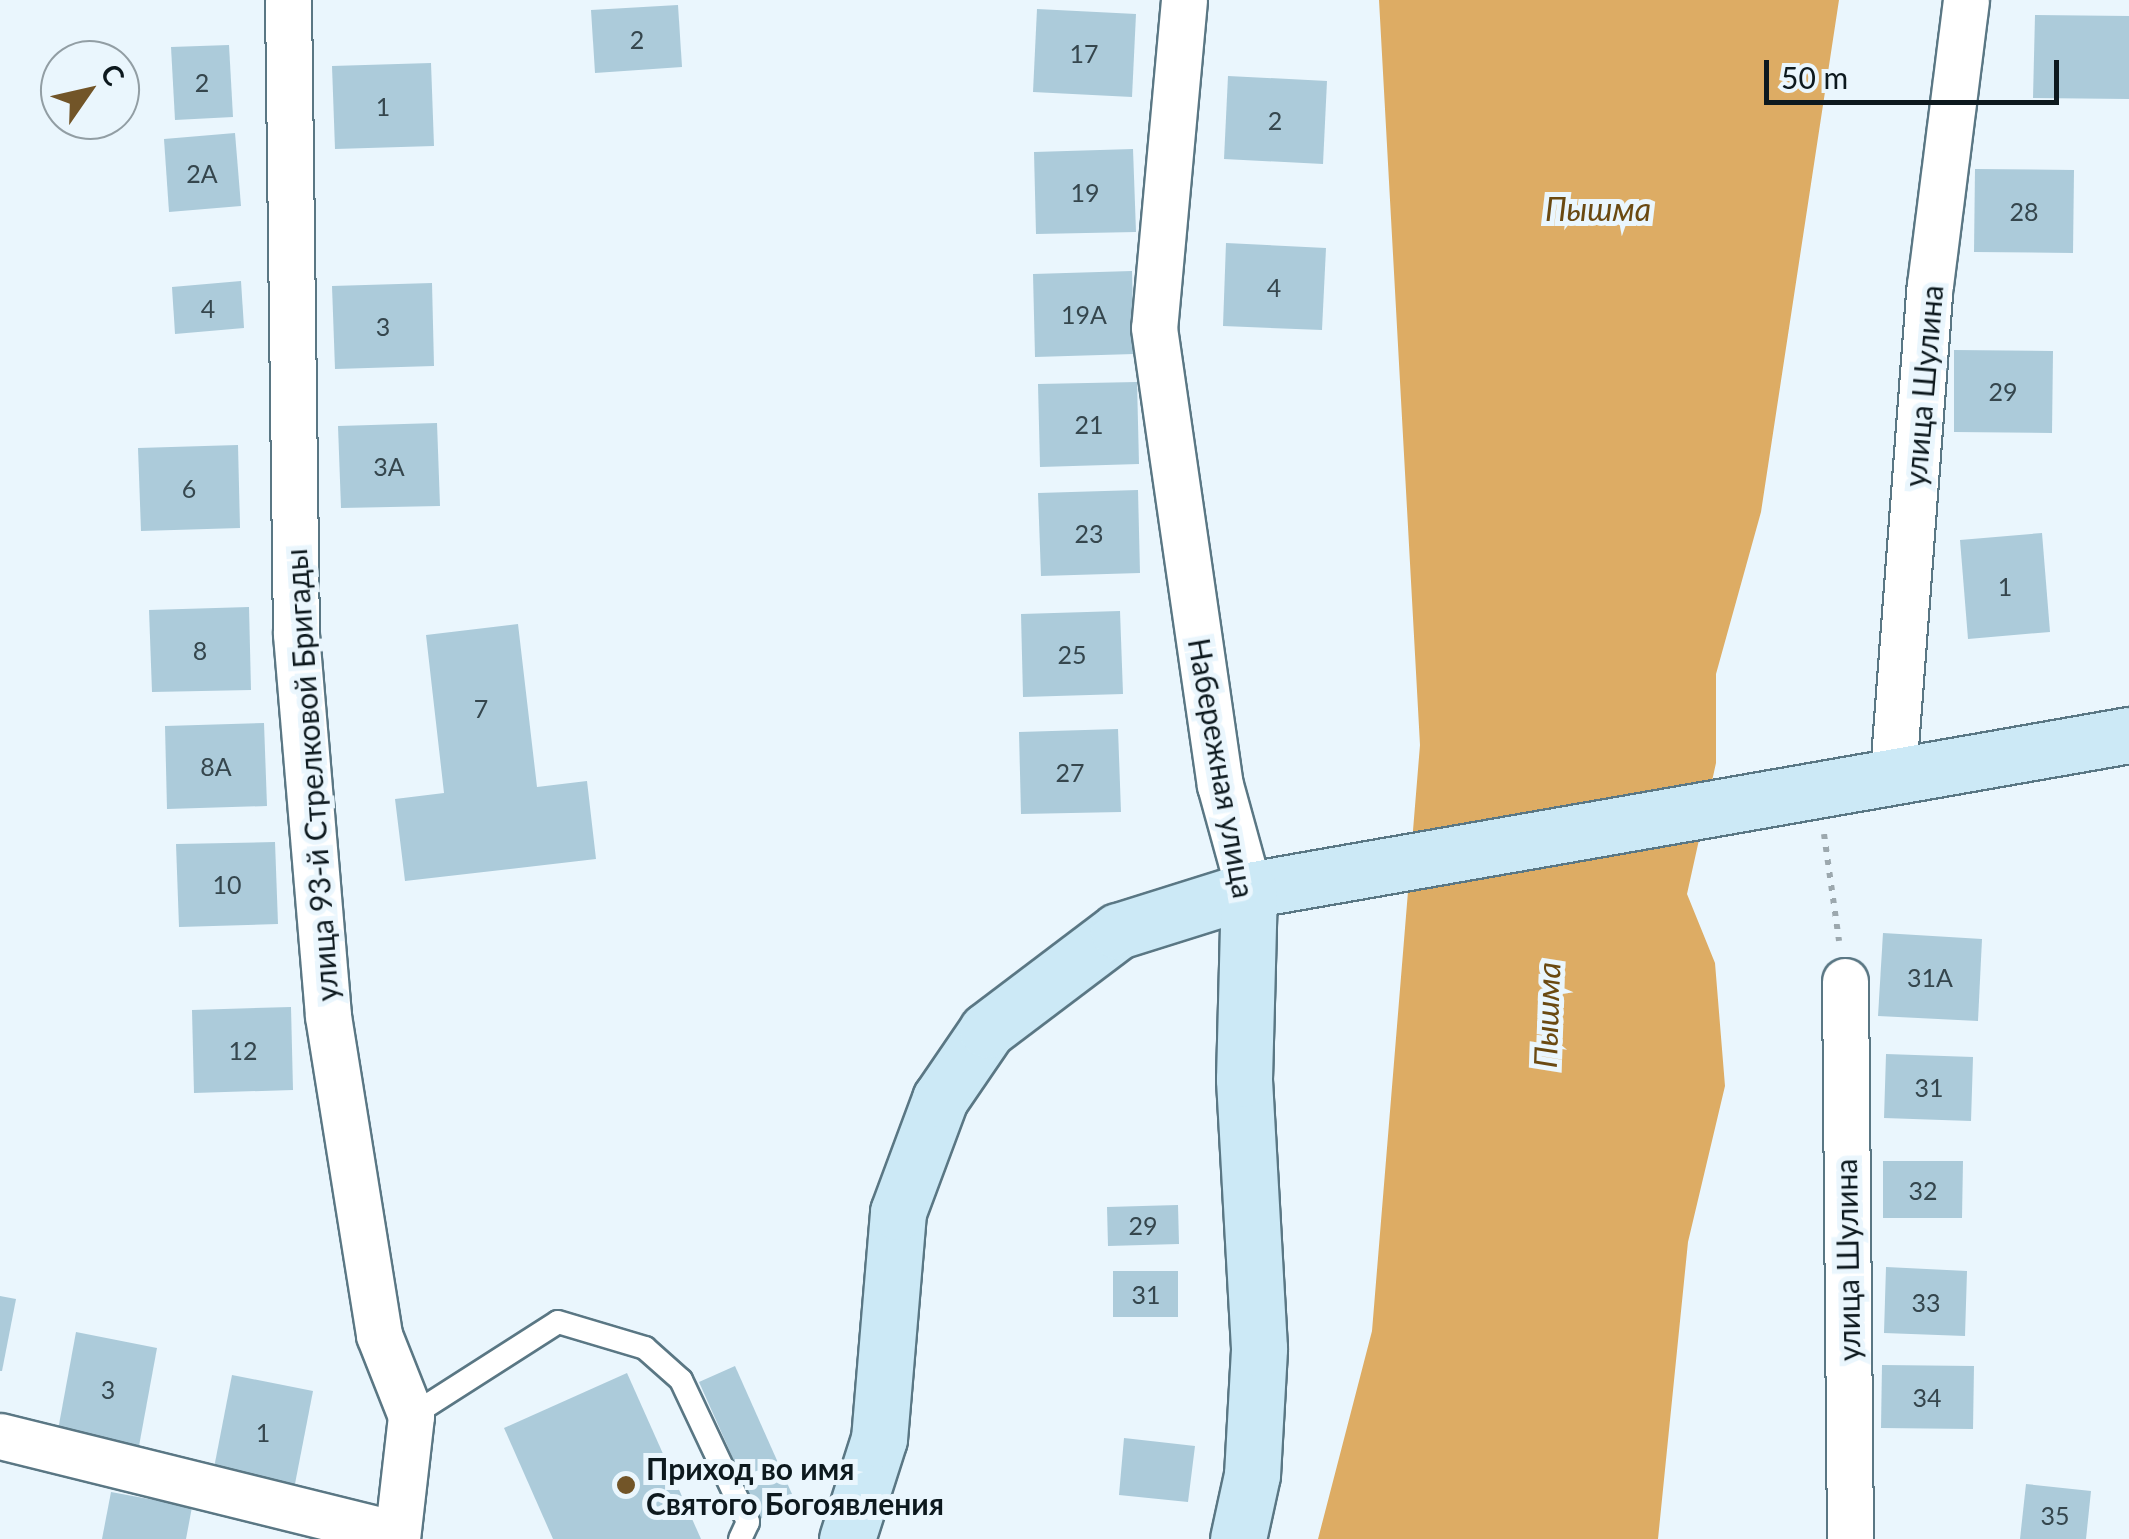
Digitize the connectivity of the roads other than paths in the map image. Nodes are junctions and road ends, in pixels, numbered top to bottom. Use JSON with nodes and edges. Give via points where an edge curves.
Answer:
{"nodes":[{"id":1,"x":288,"y":0,"type":"edge"},
{"id":2,"x":1184,"y":0,"type":"edge"},
{"id":3,"x":1966,"y":0,"type":"edge"},
{"id":4,"x":2129,"y":735,"type":"edge"},
{"id":5,"x":1893,"y":774,"type":"junction"},
{"id":6,"x":1249,"y":890,"type":"junction"},
{"id":7,"x":1844,"y":980,"type":"road end"},
{"id":8,"x":410,"y":1416,"type":"junction"},
{"id":9,"x":0,"y":1436,"type":"edge"},
{"id":10,"x":396,"y":1537,"type":"edge"},
{"id":11,"x":740,"y":1539,"type":"edge"},
{"id":12,"x":847,"y":1539,"type":"edge"},
{"id":13,"x":1238,"y":1539,"type":"edge"},
{"id":14,"x":1850,"y":1539,"type":"edge"}],
"edges":[{"from":1,"to":8,"type":"street","name":"улица 93-й Стрелковой Бригады","via":[[296,634],[328,1016],[379,1335]]},
{"from":2,"to":6,"type":"street","name":"Набережная улица","via":[[1154,328],[1220,785]]},
{"from":3,"to":5,"type":"street","name":"улица Шулина","via":[[1930,285]]},
{"from":4,"to":5,"type":"main road"},
{"from":5,"to":6,"type":"main road"},
{"from":6,"to":12,"type":"main road","via":[[1118,931],[1070,963],[987,1030],[940,1099],[898,1212],[878,1439]]},
{"from":6,"to":13,"type":"main road","name":"Набережная улица","via":[[1244,1079],[1260,1348],[1252,1474]]},
{"from":7,"to":14,"type":"street","name":"улица Шулина"},
{"from":8,"to":10,"type":"street","name":"улица 93-й Стрелковой Бригады"},
{"from":8,"to":11,"type":"lane","via":[[558,1322],[645,1348],[681,1380],[748,1522]]},
{"from":9,"to":10,"type":"street"}]}
